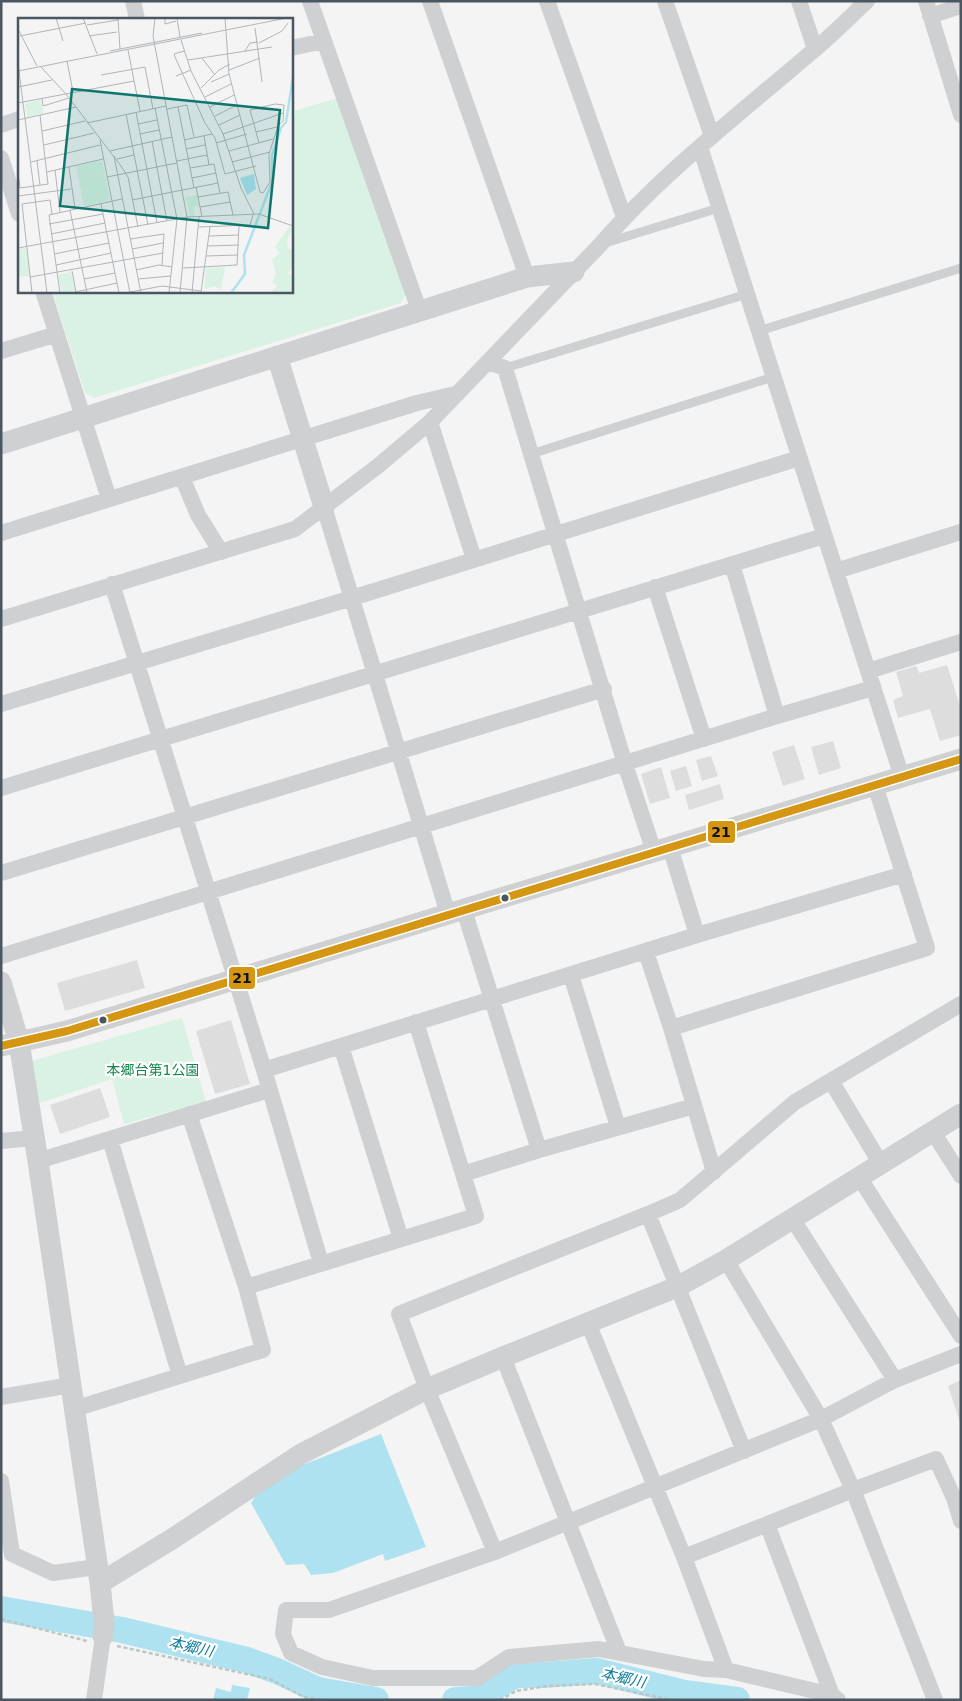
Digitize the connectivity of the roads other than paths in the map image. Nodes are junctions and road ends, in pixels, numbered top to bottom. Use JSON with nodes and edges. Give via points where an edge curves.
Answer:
{"nodes":[{"id":1,"x":133,"y":1,"type":"edge"},
{"id":2,"x":310,"y":1,"type":"edge"},
{"id":3,"x":430,"y":1,"type":"edge"},
{"id":4,"x":547,"y":1,"type":"edge"},
{"id":5,"x":665,"y":1,"type":"edge"},
{"id":6,"x":799,"y":1,"type":"edge"},
{"id":7,"x":867,"y":1,"type":"edge"},
{"id":8,"x":961,"y":6,"type":"edge"},
{"id":9,"x":928,"y":9,"type":"edge"},
{"id":10,"x":137,"y":18,"type":"edge"},
{"id":11,"x":324,"y":41,"type":"junction"},
{"id":12,"x":292,"y":48,"type":"edge"},
{"id":13,"x":816,"y":49,"type":"junction"},
{"id":14,"x":961,"y":115,"type":"edge"},
{"id":15,"x":18,"y":119,"type":"edge"},
{"id":16,"x":1,"y":125,"type":"edge"},
{"id":17,"x":712,"y":136,"type":"junction"},
{"id":18,"x":700,"y":147,"type":"junction"},
{"id":19,"x":1,"y":158,"type":"edge"},
{"id":20,"x":719,"y":208,"type":"junction"},
{"id":21,"x":18,"y":211,"type":"edge"},
{"id":22,"x":624,"y":217,"type":"junction"},
{"id":23,"x":600,"y":245,"type":"junction"},
{"id":24,"x":961,"y":268,"type":"edge"},
{"id":25,"x":574,"y":272,"type":"junction"},
{"id":26,"x":527,"y":277,"type":"junction"},
{"id":27,"x":43,"y":292,"type":"edge"},
{"id":28,"x":747,"y":294,"type":"junction"},
{"id":29,"x":419,"y":310,"type":"junction"},
{"id":30,"x":759,"y":331,"type":"junction"},
{"id":31,"x":57,"y":334,"type":"junction"},
{"id":32,"x":1,"y":351,"type":"edge"},
{"id":33,"x":276,"y":356,"type":"junction"},
{"id":34,"x":488,"y":362,"type":"junction"},
{"id":35,"x":505,"y":368,"type":"junction"},
{"id":36,"x":773,"y":378,"type":"junction"},
{"id":37,"x":455,"y":394,"type":"junction"},
{"id":38,"x":84,"y":418,"type":"junction"},
{"id":39,"x":430,"y":422,"type":"junction"},
{"id":40,"x":302,"y":438,"type":"junction"},
{"id":41,"x":1,"y":444,"type":"edge"},
{"id":42,"x":531,"y":454,"type":"junction"},
{"id":43,"x":799,"y":458,"type":"junction"},
{"id":44,"x":182,"y":477,"type":"junction"},
{"id":45,"x":109,"y":499,"type":"junction"},
{"id":46,"x":324,"y":507,"type":"junction"},
{"id":47,"x":961,"y":532,"type":"edge"},
{"id":48,"x":1,"y":533,"type":"edge"},
{"id":49,"x":555,"y":533,"type":"junction"},
{"id":50,"x":824,"y":536,"type":"junction"},
{"id":51,"x":221,"y":552,"type":"junction"},
{"id":52,"x":474,"y":559,"type":"junction"},
{"id":53,"x":732,"y":564,"type":"junction"},
{"id":54,"x":836,"y":571,"type":"junction"},
{"id":55,"x":112,"y":584,"type":"junction"},
{"id":56,"x":655,"y":587,"type":"junction"},
{"id":57,"x":352,"y":598,"type":"junction"},
{"id":58,"x":580,"y":611,"type":"junction"},
{"id":59,"x":1,"y":619,"type":"edge"},
{"id":60,"x":961,"y":642,"type":"edge"},
{"id":61,"x":136,"y":662,"type":"junction"},
{"id":62,"x":868,"y":671,"type":"junction"},
{"id":63,"x":374,"y":674,"type":"junction"},
{"id":64,"x":873,"y":688,"type":"junction"},
{"id":65,"x":604,"y":689,"type":"junction"},
{"id":66,"x":1,"y":704,"type":"edge"},
{"id":67,"x":777,"y":716,"type":"junction"},
{"id":68,"x":160,"y":739,"type":"junction"},
{"id":69,"x":704,"y":739,"type":"junction"},
{"id":70,"x":399,"y":752,"type":"junction"},
{"id":71,"x":961,"y":759,"type":"edge"},
{"id":72,"x":625,"y":764,"type":"junction"},
{"id":73,"x":902,"y":777,"type":"junction"},
{"id":74,"x":875,"y":785,"type":"junction"},
{"id":75,"x":1,"y":788,"type":"edge"},
{"id":76,"x":184,"y":817,"type":"junction"},
{"id":77,"x":422,"y":826,"type":"junction"},
{"id":78,"x":662,"y":850,"type":"junction"},
{"id":79,"x":1,"y":873,"type":"edge"},
{"id":80,"x":904,"y":874,"type":"junction"},
{"id":81,"x":208,"y":893,"type":"junction"},
{"id":82,"x":456,"y":912,"type":"junction"},
{"id":83,"x":697,"y":935,"type":"junction"},
{"id":84,"x":646,"y":952,"type":"junction"},
{"id":85,"x":1,"y":956,"type":"edge"},
{"id":86,"x":570,"y":975,"type":"junction"},
{"id":87,"x":235,"y":980,"type":"junction"},
{"id":88,"x":1,"y":982,"type":"edge"},
{"id":89,"x":493,"y":998,"type":"junction"},
{"id":90,"x":961,"y":1004,"type":"edge"},
{"id":91,"x":416,"y":1022,"type":"junction"},
{"id":92,"x":671,"y":1028,"type":"junction"},
{"id":93,"x":10,"y":1044,"type":"edge"},
{"id":94,"x":341,"y":1046,"type":"junction"},
{"id":95,"x":264,"y":1070,"type":"junction"},
{"id":96,"x":831,"y":1081,"type":"junction"},
{"id":97,"x":269,"y":1090,"type":"junction"},
{"id":98,"x":694,"y":1106,"type":"junction"},
{"id":99,"x":189,"y":1114,"type":"junction"},
{"id":100,"x":961,"y":1114,"type":"edge"},
{"id":101,"x":618,"y":1127,"type":"junction"},
{"id":102,"x":933,"y":1132,"type":"junction"},
{"id":103,"x":34,"y":1138,"type":"junction"},
{"id":104,"x":110,"y":1139,"type":"junction"},
{"id":105,"x":1,"y":1141,"type":"edge"},
{"id":106,"x":540,"y":1150,"type":"junction"},
{"id":107,"x":38,"y":1161,"type":"junction"},
{"id":108,"x":881,"y":1164,"type":"junction"},
{"id":109,"x":714,"y":1172,"type":"junction"},
{"id":110,"x":464,"y":1174,"type":"junction"},
{"id":111,"x":961,"y":1176,"type":"edge"},
{"id":112,"x":860,"y":1177,"type":"junction"},
{"id":113,"x":648,"y":1214,"type":"junction"},
{"id":114,"x":792,"y":1218,"type":"junction"},
{"id":115,"x":401,"y":1239,"type":"junction"},
{"id":116,"x":726,"y":1260,"type":"junction"},
{"id":117,"x":321,"y":1263,"type":"junction"},
{"id":118,"x":677,"y":1287,"type":"junction"},
{"id":119,"x":246,"y":1288,"type":"junction"},
{"id":120,"x":588,"y":1323,"type":"junction"},
{"id":121,"x":961,"y":1336,"type":"edge"},
{"id":122,"x":961,"y":1354,"type":"edge"},
{"id":123,"x":503,"y":1357,"type":"junction"},
{"id":124,"x":180,"y":1376,"type":"junction"},
{"id":125,"x":895,"y":1380,"type":"junction"},
{"id":126,"x":71,"y":1385,"type":"junction"},
{"id":127,"x":427,"y":1389,"type":"junction"},
{"id":128,"x":1,"y":1397,"type":"edge"},
{"id":129,"x":74,"y":1409,"type":"junction"},
{"id":130,"x":821,"y":1419,"type":"junction"},
{"id":131,"x":744,"y":1451,"type":"junction"},
{"id":132,"x":1,"y":1481,"type":"edge"},
{"id":133,"x":656,"y":1487,"type":"junction"},
{"id":134,"x":853,"y":1490,"type":"junction"},
{"id":135,"x":569,"y":1521,"type":"junction"},
{"id":136,"x":961,"y":1521,"type":"edge"},
{"id":137,"x":767,"y":1524,"type":"junction"},
{"id":138,"x":495,"y":1552,"type":"junction"},
{"id":139,"x":684,"y":1557,"type":"junction"},
{"id":140,"x":99,"y":1575,"type":"junction"},
{"id":141,"x":103,"y":1634,"type":"joint"},
{"id":142,"x":619,"y":1652,"type":"junction"},
{"id":143,"x":726,"y":1670,"type":"junction"},
{"id":144,"x":835,"y":1697,"type":"edge"},
{"id":145,"x":94,"y":1700,"type":"edge"},
{"id":146,"x":935,"y":1700,"type":"edge"}],
"edges":[{"from":1,"to":10,"type":"street"},
{"from":2,"to":11,"type":"street"},
{"from":3,"to":26,"type":"street"},
{"from":4,"to":22,"type":"street"},
{"from":5,"to":17,"type":"street"},
{"from":6,"to":13,"type":"street"},
{"from":7,"to":13,"type":"street"},
{"from":8,"to":9,"type":"street"},
{"from":9,"to":14,"type":"street"},
{"from":11,"to":12,"type":"street"},
{"from":11,"to":29,"type":"street"},
{"from":13,"to":17,"type":"street"},
{"from":15,"to":16,"type":"street"},
{"from":17,"to":18,"type":"street"},
{"from":18,"to":20,"type":"street"},
{"from":18,"to":22,"type":"street"},
{"from":19,"to":21,"type":"street"},
{"from":20,"to":23,"type":"lane"},
{"from":20,"to":28,"type":"street"},
{"from":22,"to":23,"type":"street"},
{"from":23,"to":25,"type":"street"},
{"from":24,"to":30,"type":"lane"},
{"from":25,"to":26,"type":"street"},
{"from":25,"to":34,"type":"street"},
{"from":26,"to":29,"type":"street"},
{"from":27,"to":31,"type":"street"},
{"from":28,"to":30,"type":"street"},
{"from":28,"to":35,"type":"lane"},
{"from":29,"to":33,"type":"street"},
{"from":30,"to":36,"type":"street"},
{"from":31,"to":32,"type":"street"},
{"from":31,"to":38,"type":"street"},
{"from":33,"to":38,"type":"street"},
{"from":33,"to":40,"type":"street"},
{"from":34,"to":35,"type":"street"},
{"from":34,"to":37,"type":"street"},
{"from":35,"to":42,"type":"street"},
{"from":36,"to":42,"type":"lane"},
{"from":36,"to":43,"type":"street"},
{"from":37,"to":39,"type":"street"},
{"from":37,"to":40,"type":"street"},
{"from":38,"to":41,"type":"street"},
{"from":38,"to":45,"type":"street"},
{"from":39,"to":46,"type":"street"},
{"from":39,"to":52,"type":"street"},
{"from":40,"to":44,"type":"street"},
{"from":40,"to":46,"type":"street"},
{"from":42,"to":49,"type":"street"},
{"from":43,"to":49,"type":"street"},
{"from":43,"to":50,"type":"street"},
{"from":44,"to":45,"type":"street"},
{"from":44,"to":51,"type":"street","via":[[198,515]]},
{"from":45,"to":48,"type":"street"},
{"from":46,"to":51,"type":"street","via":[[295,529]]},
{"from":46,"to":57,"type":"street"},
{"from":47,"to":54,"type":"street"},
{"from":49,"to":52,"type":"street"},
{"from":49,"to":58,"type":"street"},
{"from":50,"to":53,"type":"street"},
{"from":50,"to":54,"type":"street"},
{"from":51,"to":55,"type":"street"},
{"from":52,"to":57,"type":"street"},
{"from":53,"to":56,"type":"street"},
{"from":53,"to":67,"type":"street"},
{"from":54,"to":62,"type":"street"},
{"from":55,"to":59,"type":"street"},
{"from":55,"to":61,"type":"street"},
{"from":56,"to":58,"type":"street"},
{"from":56,"to":69,"type":"street"},
{"from":57,"to":61,"type":"street"},
{"from":57,"to":63,"type":"street"},
{"from":58,"to":63,"type":"street"},
{"from":58,"to":65,"type":"street"},
{"from":60,"to":62,"type":"street"},
{"from":61,"to":66,"type":"street"},
{"from":61,"to":68,"type":"street"},
{"from":62,"to":64,"type":"street"},
{"from":63,"to":68,"type":"street"},
{"from":63,"to":70,"type":"street"},
{"from":64,"to":67,"type":"street"},
{"from":64,"to":73,"type":"street"},
{"from":65,"to":70,"type":"street"},
{"from":65,"to":72,"type":"street"},
{"from":67,"to":69,"type":"street"},
{"from":68,"to":75,"type":"street"},
{"from":68,"to":76,"type":"street"},
{"from":69,"to":72,"type":"street"},
{"from":70,"to":76,"type":"street"},
{"from":70,"to":77,"type":"street"},
{"from":71,"to":73,"type":"street"},
{"from":72,"to":77,"type":"street"},
{"from":72,"to":78,"type":"street"},
{"from":73,"to":74,"type":"street"},
{"from":74,"to":78,"type":"street"},
{"from":74,"to":80,"type":"street"},
{"from":76,"to":79,"type":"street"},
{"from":76,"to":81,"type":"street"},
{"from":77,"to":81,"type":"street"},
{"from":77,"to":82,"type":"street"},
{"from":78,"to":82,"type":"street"},
{"from":78,"to":83,"type":"street"},
{"from":80,"to":83,"type":"street"},
{"from":80,"to":92,"type":"street","via":[[927,948]]},
{"from":81,"to":85,"type":"street"},
{"from":81,"to":87,"type":"street"},
{"from":82,"to":87,"type":"street"},
{"from":82,"to":89,"type":"street"},
{"from":83,"to":84,"type":"street"},
{"from":84,"to":86,"type":"street"},
{"from":84,"to":92,"type":"street"},
{"from":86,"to":89,"type":"street"},
{"from":86,"to":101,"type":"street"},
{"from":87,"to":93,"type":"street","via":[[68,1031]]},
{"from":87,"to":95,"type":"street"},
{"from":88,"to":93,"type":"street"},
{"from":89,"to":91,"type":"street"},
{"from":89,"to":106,"type":"street"},
{"from":90,"to":96,"type":"street"},
{"from":91,"to":94,"type":"street"},
{"from":91,"to":110,"type":"street"},
{"from":92,"to":98,"type":"street"},
{"from":93,"to":103,"type":"street"},
{"from":94,"to":95,"type":"street"},
{"from":94,"to":115,"type":"street"},
{"from":95,"to":97,"type":"street"},
{"from":96,"to":108,"type":"street"},
{"from":96,"to":109,"type":"street","via":[[795,1102]]},
{"from":97,"to":99,"type":"street"},
{"from":97,"to":117,"type":"street"},
{"from":98,"to":101,"type":"street"},
{"from":98,"to":109,"type":"street"},
{"from":99,"to":104,"type":"street"},
{"from":99,"to":119,"type":"street"},
{"from":100,"to":102,"type":"street"},
{"from":101,"to":106,"type":"street"},
{"from":102,"to":108,"type":"street"},
{"from":102,"to":111,"type":"street"},
{"from":103,"to":105,"type":"street"},
{"from":103,"to":107,"type":"street"},
{"from":104,"to":107,"type":"street"},
{"from":104,"to":124,"type":"street"},
{"from":106,"to":110,"type":"street"},
{"from":107,"to":126,"type":"street"},
{"from":108,"to":112,"type":"street"},
{"from":109,"to":113,"type":"street","via":[[680,1200]]},
{"from":110,"to":115,"type":"street","via":[[476,1216]]},
{"from":112,"to":114,"type":"street"},
{"from":112,"to":121,"type":"street"},
{"from":113,"to":118,"type":"street"},
{"from":113,"to":127,"type":"street","via":[[399,1314]]},
{"from":114,"to":116,"type":"street"},
{"from":114,"to":125,"type":"street"},
{"from":115,"to":117,"type":"street"},
{"from":116,"to":118,"type":"street"},
{"from":116,"to":130,"type":"street"},
{"from":117,"to":119,"type":"street"},
{"from":118,"to":120,"type":"street"},
{"from":118,"to":131,"type":"street"},
{"from":119,"to":124,"type":"street","via":[[263,1350]]},
{"from":120,"to":123,"type":"street"},
{"from":120,"to":133,"type":"street"},
{"from":122,"to":125,"type":"street"},
{"from":123,"to":127,"type":"street"},
{"from":123,"to":135,"type":"street"},
{"from":124,"to":129,"type":"street"},
{"from":125,"to":130,"type":"street"},
{"from":126,"to":128,"type":"street"},
{"from":126,"to":129,"type":"street"},
{"from":127,"to":138,"type":"street"},
{"from":127,"to":140,"type":"street","via":[[301,1454],[172,1539]]},
{"from":129,"to":140,"type":"street"},
{"from":130,"to":131,"type":"street"},
{"from":130,"to":134,"type":"street"},
{"from":131,"to":133,"type":"street"},
{"from":132,"to":140,"type":"street","via":[[12,1554],[53,1573]]},
{"from":133,"to":135,"type":"street"},
{"from":133,"to":139,"type":"street"},
{"from":134,"to":136,"type":"street","via":[[936,1459]]},
{"from":134,"to":137,"type":"street"},
{"from":134,"to":146,"type":"street"},
{"from":135,"to":138,"type":"street"},
{"from":135,"to":142,"type":"street"},
{"from":137,"to":139,"type":"street"},
{"from":137,"to":144,"type":"street"},
{"from":138,"to":142,"type":"street","via":[[329,1610],[286,1610],[283,1634],[291,1653],[322,1667],[373,1678],[476,1678],[510,1657],[599,1649]]},
{"from":139,"to":143,"type":"street"},
{"from":140,"to":141,"type":"street"},
{"from":141,"to":145,"type":"street"},
{"from":142,"to":143,"type":"street","via":[[704,1669]]},
{"from":143,"to":144,"type":"street"}]}
